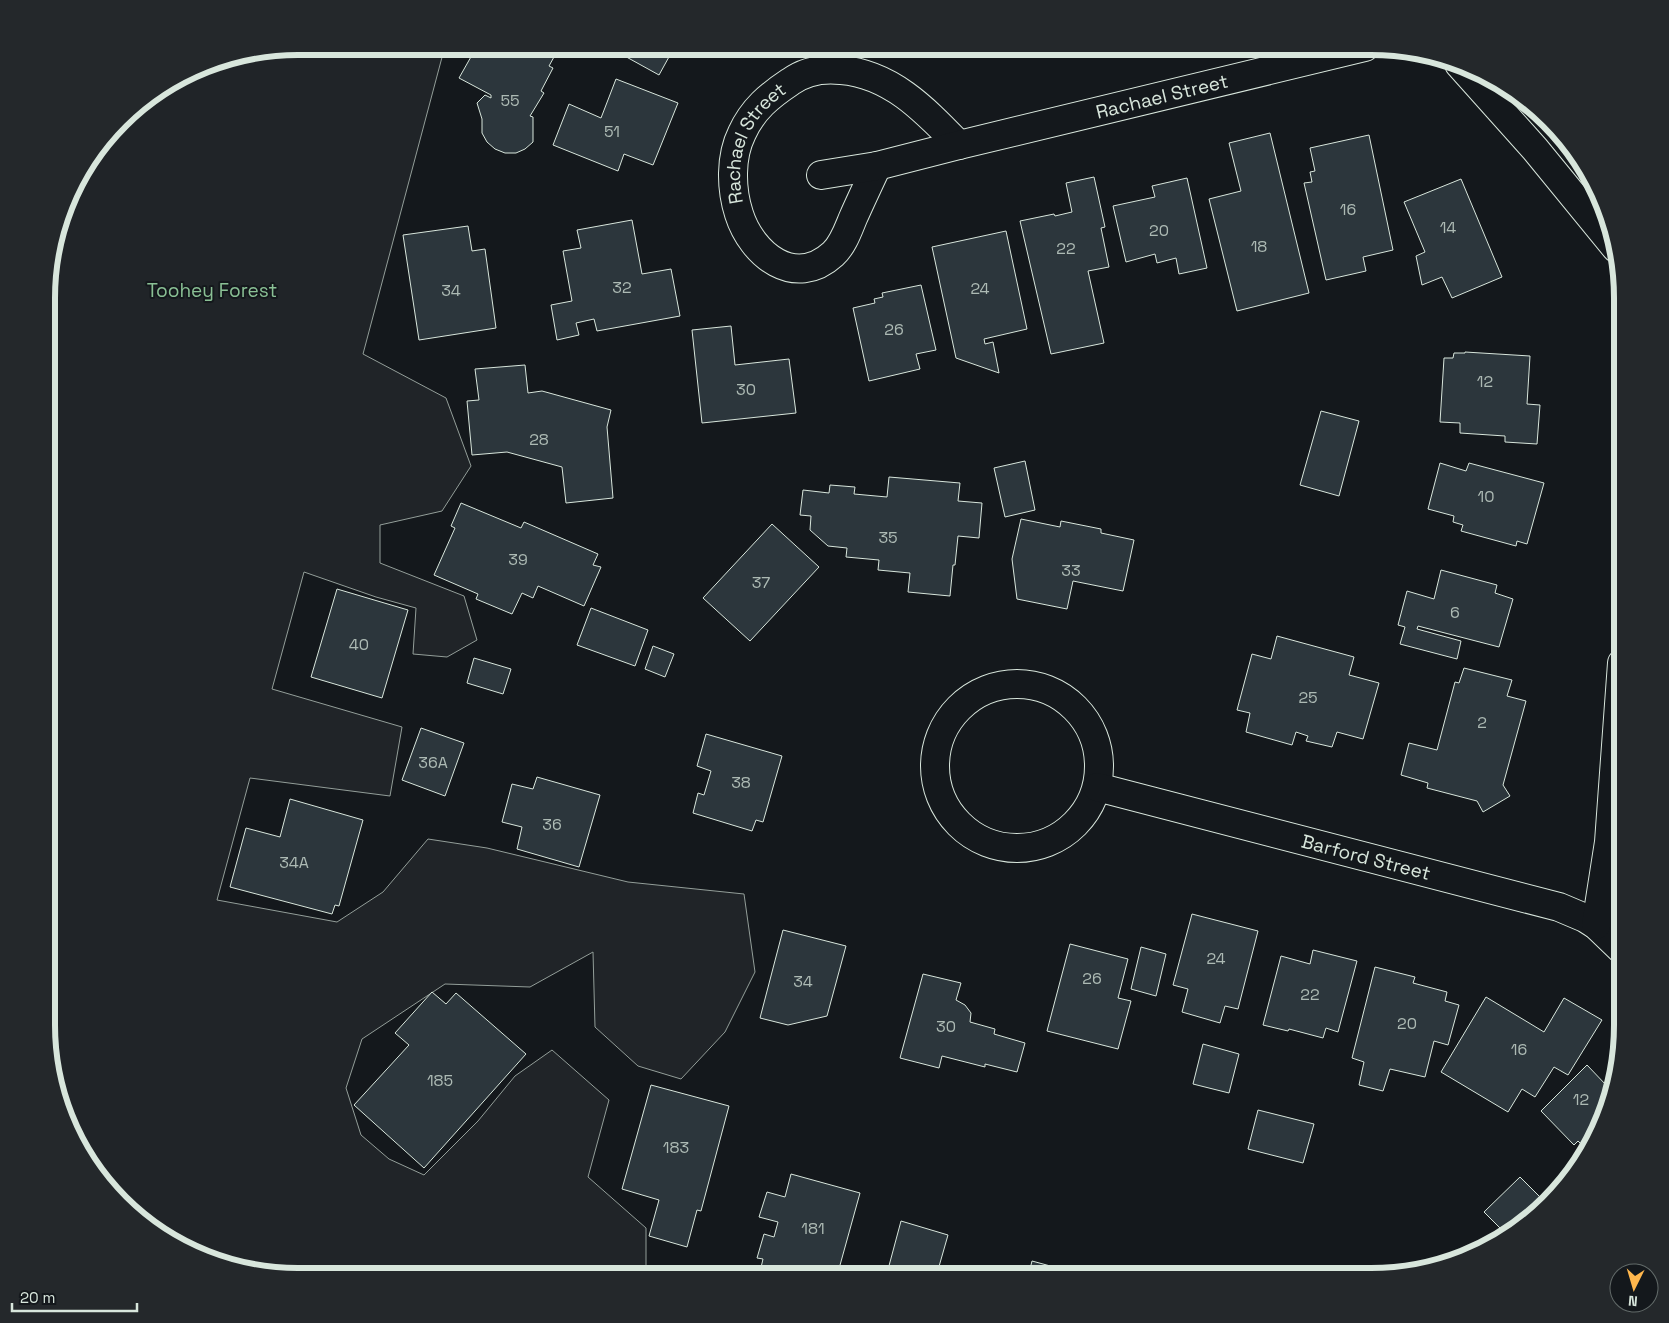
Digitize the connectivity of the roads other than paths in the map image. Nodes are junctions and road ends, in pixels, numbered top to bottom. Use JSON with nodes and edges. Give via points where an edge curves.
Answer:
{"nodes":[{"id":1,"x":1332,"y":55,"type":"edge"},
{"id":2,"x":1469,"y":75,"type":"edge"},
{"id":3,"x":959,"y":145,"type":"junction"},
{"id":4,"x":877,"y":166,"type":"junction"},
{"id":5,"x":822,"y":175,"type":"dead end"},
{"id":6,"x":1606,"y":236,"type":"edge"},
{"id":7,"x":1614,"y":774,"type":"edge"},
{"id":8,"x":1097,"y":787,"type":"junction"},
{"id":9,"x":1596,"y":925,"type":"junction"},
{"id":10,"x":1614,"y":942,"type":"edge"}],
"edges":[{"from":1,"to":3,"type":"street","name":"Rachael Street"},
{"from":2,"to":6,"type":"street"},
{"from":3,"to":4,"type":"street","name":"Rachael Street"},
{"from":3,"to":4,"type":"street","name":"Rachael Street","via":[[922,108],[879,79],[836,69],[809,73],[770,96],[752,115],[741,135],[734,167],[740,217],[749,236],[774,261],[795,269],[808,268],[826,260],[837,250]]},
{"from":4,"to":5,"type":"street","name":"Rachael Street"},
{"from":7,"to":9,"type":"street","via":[[1609,842]]},
{"from":8,"to":8,"type":"street","via":[[1093,801],[1081,818],[1055,839],[1029,848],[988,843],[964,829],[946,808],[935,770],[939,742],[943,730],[959,708],[981,692],[1020,684],[1047,689],[1070,703],[1088,723],[1099,754]]},
{"from":8,"to":9,"type":"street","name":"Barford Street","via":[[1559,907]]},
{"from":9,"to":10,"type":"street","name":"Barford Street"}]}
